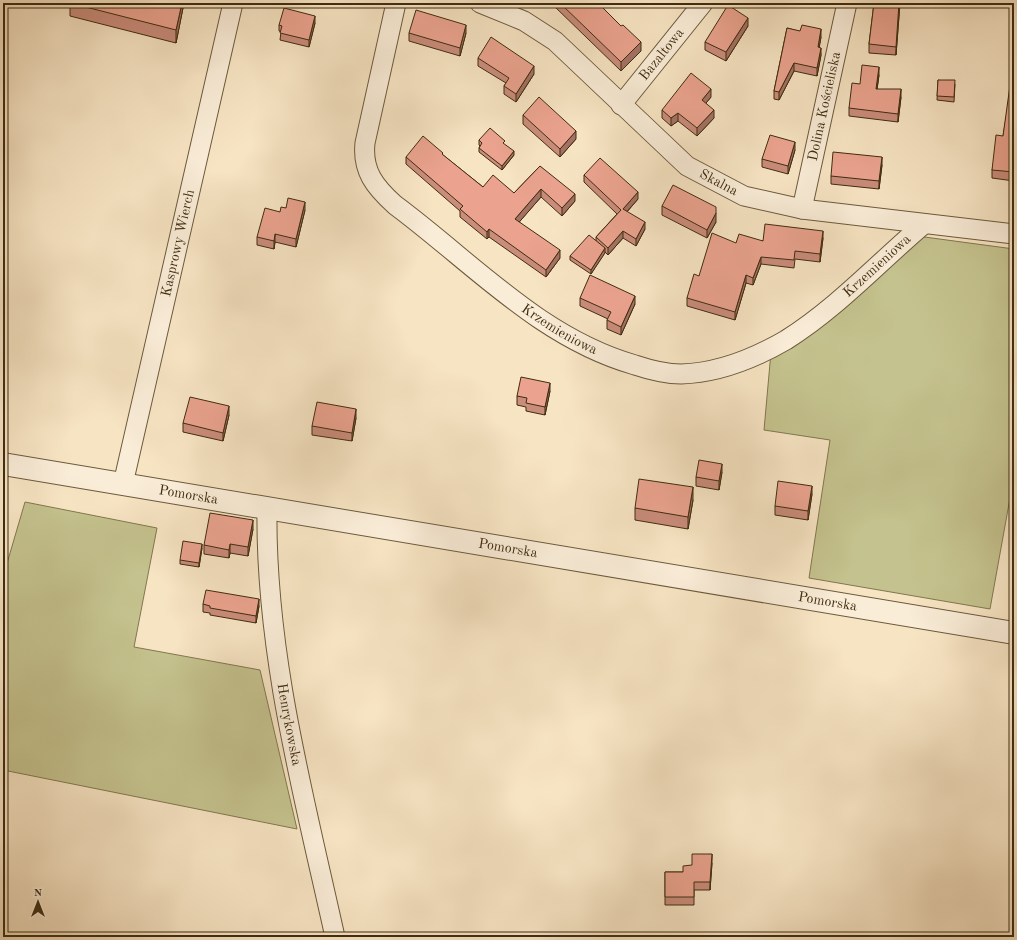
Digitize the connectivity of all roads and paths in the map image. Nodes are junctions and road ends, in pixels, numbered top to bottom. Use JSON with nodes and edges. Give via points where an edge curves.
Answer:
{"nodes":[{"id":1,"x":233,"y":3,"type":"edge"},
{"id":2,"x":396,"y":3,"type":"edge"},
{"id":3,"x":480,"y":3,"type":"edge"},
{"id":4,"x":703,"y":3,"type":"edge"},
{"id":5,"x":847,"y":3,"type":"edge"},
{"id":6,"x":620,"y":105,"type":"junction"},
{"id":7,"x":802,"y":209,"type":"junction"},
{"id":8,"x":924,"y":224,"type":"junction"},
{"id":9,"x":1014,"y":234,"type":"edge"},
{"id":10,"x":3,"y":464,"type":"edge"},
{"id":11,"x":123,"y":484,"type":"junction"},
{"id":12,"x":267,"y":508,"type":"junction"},
{"id":13,"x":1014,"y":633,"type":"edge"},
{"id":14,"x":335,"y":937,"type":"edge"}],
"edges":[{"from":1,"to":11,"type":"street","name":"Kasprowy Wierch"},
{"from":2,"to":8,"type":"street","name":"Krzemieniowa","via":[[365,143],[364,161],[368,175],[395,205],[517,303],[562,334],[591,350],[646,368],[680,374],[711,370],[744,360],[785,340],[818,318]]},
{"from":3,"to":6,"type":"street","name":"Skalna","via":[[524,21],[555,41]]},
{"from":4,"to":6,"type":"street","name":"Bazaltowa"},
{"from":5,"to":7,"type":"street","name":"Dolina Kościeliska"},
{"from":6,"to":7,"type":"street","name":"Skalna","via":[[687,166],[744,196]]},
{"from":7,"to":8,"type":"street","name":"Skalna"},
{"from":8,"to":9,"type":"street","name":"Skalna"},
{"from":10,"to":11,"type":"street","name":"Pomorska"},
{"from":11,"to":12,"type":"street","name":"Pomorska"},
{"from":12,"to":13,"type":"street","name":"Pomorska"},
{"from":12,"to":14,"type":"street","name":"Henrykowska","via":[[267,553],[278,670]]}]}
